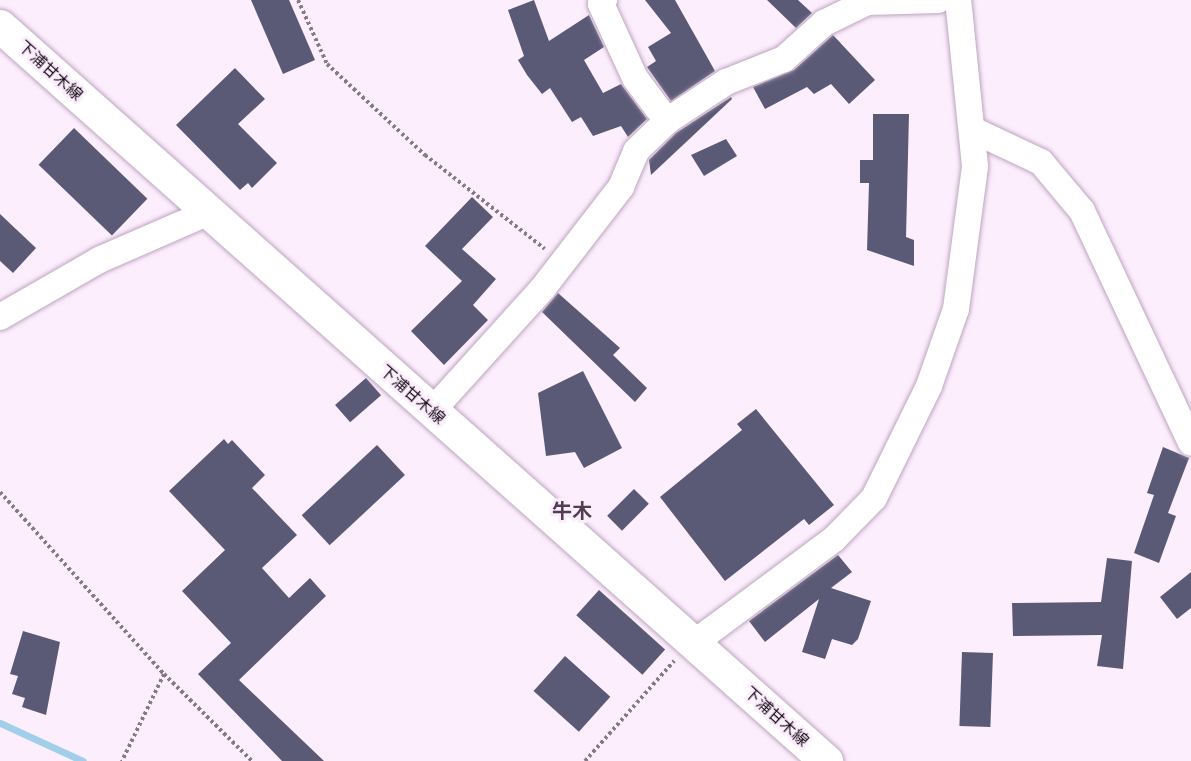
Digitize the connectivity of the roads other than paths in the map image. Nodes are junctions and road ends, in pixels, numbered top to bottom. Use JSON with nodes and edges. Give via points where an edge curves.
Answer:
{"nodes":[{"id":1,"x":604,"y":0,"type":"edge"},
{"id":2,"x":938,"y":0,"type":"edge"},
{"id":3,"x":958,"y":0,"type":"edge"},
{"id":4,"x":0,"y":26,"type":"edge"},
{"id":5,"x":668,"y":121,"type":"junction"},
{"id":6,"x":973,"y":130,"type":"junction"},
{"id":7,"x":207,"y":213,"type":"junction"},
{"id":8,"x":0,"y":317,"type":"edge"},
{"id":9,"x":431,"y":412,"type":"junction"},
{"id":10,"x":1191,"y":443,"type":"edge"},
{"id":11,"x":694,"y":643,"type":"junction"},
{"id":12,"x":826,"y":761,"type":"edge"}],
"edges":[{"from":1,"to":5,"type":"street","via":[[635,78]]},
{"from":2,"to":5,"type":"street","via":[[867,2],[824,23],[784,59],[726,82]]},
{"from":3,"to":6,"type":"street"},
{"from":4,"to":7,"type":"main road","name":"下浦甘木線"},
{"from":5,"to":9,"type":"street","via":[[636,151],[621,187],[563,262]]},
{"from":6,"to":10,"type":"street","via":[[1041,162],[1082,212]]},
{"from":6,"to":11,"type":"street","via":[[975,166],[956,309],[904,446],[874,498],[834,539]]},
{"from":7,"to":8,"type":"street","via":[[99,260]]},
{"from":7,"to":9,"type":"main road","name":"下浦甘木線"},
{"from":9,"to":11,"type":"main road","name":"下浦甘木線"},
{"from":11,"to":12,"type":"main road","name":"下浦甘木線"}]}
